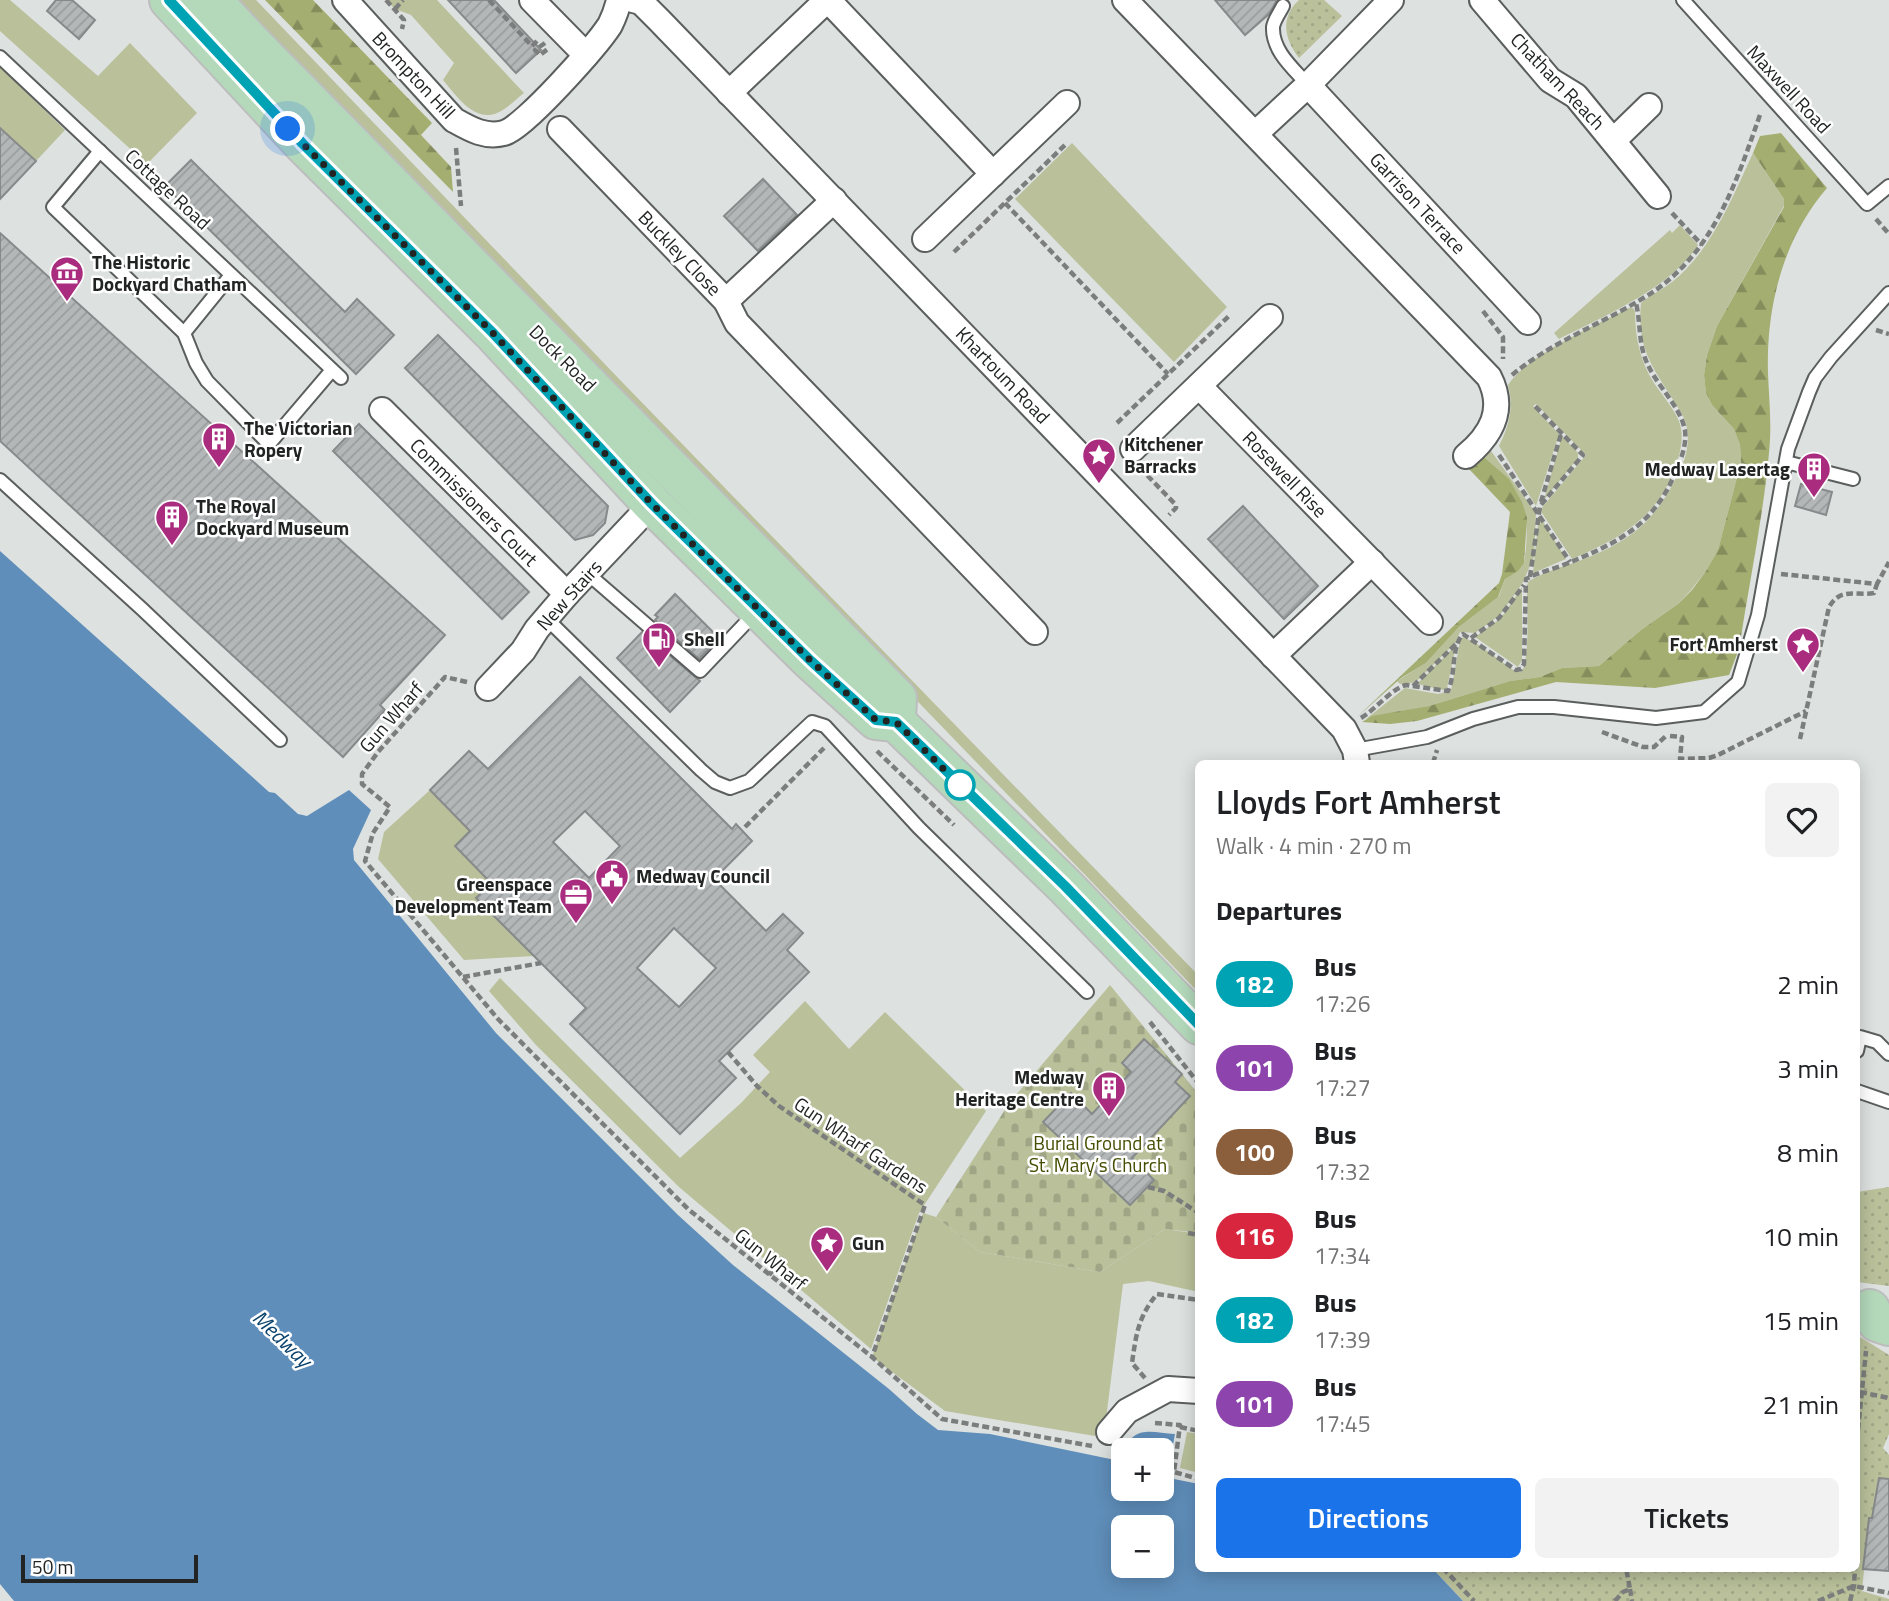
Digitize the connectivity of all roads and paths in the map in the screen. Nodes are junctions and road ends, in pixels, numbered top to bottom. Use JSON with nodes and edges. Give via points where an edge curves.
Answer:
{"nodes":[{"id":1,"x":169,"y":0,"type":"edge"},
{"id":2,"x":212,"y":0,"type":"edge"},
{"id":3,"x":345,"y":0,"type":"edge"},
{"id":4,"x":403,"y":0,"type":"edge"},
{"id":5,"x":489,"y":0,"type":"edge"},
{"id":6,"x":619,"y":0,"type":"edge"},
{"id":7,"x":633,"y":0,"type":"edge"},
{"id":8,"x":827,"y":0,"type":"edge"},
{"id":9,"x":1125,"y":0,"type":"edge"},
{"id":10,"x":1391,"y":0,"type":"edge"},
{"id":11,"x":1482,"y":0,"type":"edge"},
{"id":12,"x":1683,"y":0,"type":"edge"},
{"id":13,"x":1283,"y":6,"type":"dead end"},
{"id":14,"x":395,"y":9,"type":"dead end"},
{"id":15,"x":542,"y":11,"type":"edge"},
{"id":16,"x":586,"y":55,"type":"junction"},
{"id":17,"x":0,"y":57,"type":"edge"},
{"id":18,"x":1308,"y":85,"type":"junction"},
{"id":19,"x":729,"y":93,"type":"junction"},
{"id":20,"x":1767,"y":94,"type":"junction"},
{"id":21,"x":1067,"y":103,"type":"dead end"},
{"id":22,"x":1648,"y":106,"type":"dead end"},
{"id":23,"x":454,"y":120,"type":"junction"},
{"id":24,"x":560,"y":130,"type":"dead end"},
{"id":25,"x":1255,"y":134,"type":"junction"},
{"id":26,"x":1614,"y":140,"type":"junction"},
{"id":27,"x":1065,"y":145,"type":"dead end"},
{"id":28,"x":100,"y":151,"type":"junction"},
{"id":29,"x":993,"y":174,"type":"junction"},
{"id":30,"x":1889,"y":186,"type":"edge"},
{"id":31,"x":1658,"y":196,"type":"joint"},
{"id":32,"x":834,"y":200,"type":"junction"},
{"id":33,"x":1005,"y":203,"type":"junction"},
{"id":34,"x":461,"y":206,"type":"dead end"},
{"id":35,"x":1882,"y":226,"type":"dead end"},
{"id":36,"x":1889,"y":234,"type":"edge"},
{"id":37,"x":925,"y":239,"type":"dead end"},
{"id":38,"x":1702,"y":245,"type":"junction"},
{"id":39,"x":954,"y":252,"type":"dead end"},
{"id":40,"x":232,"y":275,"type":"junction"},
{"id":41,"x":1489,"y":280,"type":"junction"},
{"id":42,"x":1889,"y":293,"type":"edge"},
{"id":43,"x":726,"y":301,"type":"junction"},
{"id":44,"x":1636,"y":303,"type":"junction"},
{"id":45,"x":1229,"y":316,"type":"dead end"},
{"id":46,"x":1270,"y":317,"type":"dead end"},
{"id":47,"x":1528,"y":322,"type":"dead end"},
{"id":48,"x":184,"y":333,"type":"junction"},
{"id":49,"x":1168,"y":373,"type":"junction"},
{"id":50,"x":1490,"y":381,"type":"junction"},
{"id":51,"x":1199,"y":386,"type":"junction"},
{"id":52,"x":1535,"y":406,"type":"dead end"},
{"id":53,"x":382,"y":410,"type":"dead end"},
{"id":54,"x":1117,"y":423,"type":"dead end"},
{"id":55,"x":1562,"y":433,"type":"junction"},
{"id":56,"x":1486,"y":438,"type":"junction"},
{"id":57,"x":1132,"y":449,"type":"dead end"},
{"id":58,"x":1466,"y":456,"type":"dead end"},
{"id":59,"x":1786,"y":462,"type":"junction"},
{"id":60,"x":681,"y":477,"type":"junction"},
{"id":61,"x":1149,"y":478,"type":"dead end"},
{"id":62,"x":1853,"y":479,"type":"dead end"},
{"id":63,"x":0,"y":481,"type":"edge"},
{"id":64,"x":1171,"y":501,"type":"dead end"},
{"id":65,"x":652,"y":504,"type":"junction"},
{"id":66,"x":1539,"y":509,"type":"junction"},
{"id":67,"x":1372,"y":562,"type":"junction"},
{"id":68,"x":1570,"y":562,"type":"junction"},
{"id":69,"x":1889,"y":562,"type":"edge"},
{"id":70,"x":587,"y":573,"type":"junction"},
{"id":71,"x":1766,"y":573,"type":"junction"},
{"id":72,"x":1530,"y":577,"type":"junction"},
{"id":73,"x":785,"y":583,"type":"junction"},
{"id":74,"x":1525,"y":584,"type":"junction"},
{"id":75,"x":1877,"y":584,"type":"junction"},
{"id":76,"x":567,"y":594,"type":"junction"},
{"id":77,"x":758,"y":610,"type":"junction"},
{"id":78,"x":547,"y":619,"type":"junction"},
{"id":79,"x":1430,"y":622,"type":"dead end"},
{"id":80,"x":1035,"y":632,"type":"dead end"},
{"id":81,"x":1471,"y":638,"type":"junction"},
{"id":82,"x":1458,"y":642,"type":"junction"},
{"id":83,"x":1273,"y":656,"type":"junction"},
{"id":84,"x":1413,"y":686,"type":"junction"},
{"id":85,"x":488,"y":688,"type":"joint"},
{"id":86,"x":1806,"y":711,"type":"junction"},
{"id":87,"x":1672,"y":718,"type":"junction"},
{"id":88,"x":1593,"y":729,"type":"dead end"},
{"id":89,"x":1667,"y":736,"type":"junction"},
{"id":90,"x":835,"y":737,"type":"junction"},
{"id":91,"x":886,"y":737,"type":"junction"},
{"id":92,"x":1800,"y":739,"type":"dead end"},
{"id":93,"x":280,"y":740,"type":"dead end"},
{"id":94,"x":1450,"y":746,"type":"dead end"},
{"id":95,"x":1352,"y":747,"type":"edge"},
{"id":96,"x":1437,"y":749,"type":"dead end"},
{"id":97,"x":746,"y":827,"type":"dead end"},
{"id":98,"x":964,"y":834,"type":"dead end"},
{"id":99,"x":541,"y":963,"type":"dead end"},
{"id":100,"x":463,"y":977,"type":"junction"},
{"id":101,"x":1087,"y":992,"type":"dead end"},
{"id":102,"x":1195,"y":1021,"type":"edge"},
{"id":103,"x":1150,"y":1022,"type":"dead end"},
{"id":104,"x":1860,"y":1037,"type":"edge"},
{"id":105,"x":728,"y":1052,"type":"dead end"},
{"id":106,"x":1889,"y":1054,"type":"edge"},
{"id":107,"x":1195,"y":1079,"type":"edge"},
{"id":108,"x":1860,"y":1092,"type":"edge"},
{"id":109,"x":1889,"y":1102,"type":"edge"},
{"id":110,"x":1148,"y":1187,"type":"dead end"},
{"id":111,"x":1195,"y":1210,"type":"edge"},
{"id":112,"x":1188,"y":1233,"type":"dead end"},
{"id":113,"x":1195,"y":1234,"type":"edge"},
{"id":114,"x":784,"y":1258,"type":"dead end"},
{"id":115,"x":769,"y":1275,"type":"junction"},
{"id":116,"x":1195,"y":1299,"type":"edge"},
{"id":117,"x":1877,"y":1321,"type":"edge"},
{"id":118,"x":872,"y":1357,"type":"junction"},
{"id":119,"x":1195,"y":1391,"type":"edge"},
{"id":120,"x":1860,"y":1392,"type":"joint"},
{"id":121,"x":1159,"y":1394,"type":"junction"},
{"id":122,"x":1889,"y":1398,"type":"edge"},
{"id":123,"x":1180,"y":1427,"type":"junction"},
{"id":124,"x":1195,"y":1430,"type":"edge"},
{"id":125,"x":1108,"y":1432,"type":"junction"},
{"id":126,"x":1195,"y":1478,"type":"edge"},
{"id":127,"x":1447,"y":1572,"type":"edge"},
{"id":128,"x":1627,"y":1572,"type":"edge"},
{"id":129,"x":1855,"y":1572,"type":"edge"},
{"id":130,"x":1854,"y":1586,"type":"junction"},
{"id":131,"x":1630,"y":1589,"type":"junction"},
{"id":132,"x":1889,"y":1593,"type":"edge"},
{"id":133,"x":1474,"y":1601,"type":"edge"},
{"id":134,"x":1615,"y":1601,"type":"edge"},
{"id":135,"x":1632,"y":1601,"type":"edge"},
{"id":136,"x":1818,"y":1601,"type":"edge"},
{"id":137,"x":1850,"y":1601,"type":"edge"}],
"edges":[{"from":1,"to":65,"type":"main road","name":"Dock Road"},
{"from":2,"to":60,"type":"main road","name":"Dock Road"},
{"from":3,"to":23,"type":"street","name":"Brompton Hill"},
{"from":4,"to":14,"type":"path"},
{"from":5,"to":15,"type":"path","via":[[532,46]]},
{"from":6,"to":16,"type":"street","name":"Brompton Hill","via":[[610,25]]},
{"from":7,"to":19,"type":"street","name":"Khartoum Road","via":[[645,6]]},
{"from":8,"to":19,"type":"street"},
{"from":8,"to":29,"type":"street"},
{"from":9,"to":25,"type":"street"},
{"from":10,"to":18,"type":"street"},
{"from":11,"to":26,"type":"street","name":"Chatham Reach","via":[[1550,79],[1576,96]]},
{"from":12,"to":20,"type":"lane","name":"Maxwell Road"},
{"from":13,"to":18,"type":"lane","via":[[1273,24],[1275,42]]},
{"from":15,"to":16,"type":"street"},
{"from":16,"to":23,"type":"street","name":"Brompton Hill","via":[[508,132],[472,131]]},
{"from":17,"to":28,"type":"lane","name":"Cottage Road"},
{"from":18,"to":25,"type":"street"},
{"from":18,"to":41,"type":"street","name":"Garrison Terrace"},
{"from":19,"to":32,"type":"street","name":"Khartoum Road"},
{"from":20,"to":30,"type":"lane","name":"Maxwell Road","via":[[1867,204]]},
{"from":20,"to":38,"type":"path","via":[[1728,199]]},
{"from":21,"to":29,"type":"street"},
{"from":22,"to":26,"type":"street"},
{"from":23,"to":34,"type":"path"},
{"from":24,"to":43,"type":"street","name":"Buckley Close"},
{"from":25,"to":50,"type":"street"},
{"from":26,"to":31,"type":"street","name":"Chatham Reach"},
{"from":27,"to":33,"type":"path"},
{"from":28,"to":40,"type":"lane","name":"Cottage Road"},
{"from":28,"to":48,"type":"lane","via":[[53,207]]},
{"from":29,"to":37,"type":"street"},
{"from":31,"to":38,"type":"path"},
{"from":32,"to":43,"type":"street","name":"Buckley Close"},
{"from":32,"to":83,"type":"street","name":"Khartoum Road"},
{"from":33,"to":39,"type":"path"},
{"from":33,"to":49,"type":"path"},
{"from":35,"to":36,"type":"path"},
{"from":38,"to":44,"type":"path","via":[[1676,275]]},
{"from":40,"to":48,"type":"lane"},
{"from":40,"to":48,"type":"lane","name":"Cottage Road","via":[[336,374],[269,444],[207,382]]},
{"from":41,"to":47,"type":"street","name":"Garrison Terrace"},
{"from":41,"to":50,"type":"path","via":[[1480,290],[1480,307],[1503,337],[1503,364]]},
{"from":42,"to":59,"type":"lane","via":[[1815,378]]},
{"from":43,"to":80,"type":"street","via":[[737,323]]},
{"from":44,"to":50,"type":"path","via":[[1550,346],[1507,379]]},
{"from":44,"to":68,"type":"path","via":[[1643,355],[1682,422],[1683,452],[1653,513],[1621,539]]},
{"from":45,"to":49,"type":"path"},
{"from":46,"to":51,"type":"street"},
{"from":49,"to":54,"type":"path"},
{"from":50,"to":56,"type":"street","via":[[1494,416]]},
{"from":51,"to":57,"type":"street"},
{"from":51,"to":67,"type":"street","name":"Rosewell Rise"},
{"from":52,"to":55,"type":"path"},
{"from":53,"to":76,"type":"street","name":"Commissioners Court"},
{"from":55,"to":66,"type":"path"},
{"from":55,"to":66,"type":"path","via":[[1583,455]]},
{"from":56,"to":58,"type":"street"},
{"from":56,"to":66,"type":"path"},
{"from":59,"to":62,"type":"lane"},
{"from":59,"to":71,"type":"lane"},
{"from":60,"to":65,"type":"main road"},
{"from":60,"to":73,"type":"main road","name":"Dock Road"},
{"from":61,"to":64,"type":"path"},
{"from":63,"to":93,"type":"lane"},
{"from":65,"to":70,"type":"street","name":"New Stairs"},
{"from":65,"to":77,"type":"main road","name":"Dock Road"},
{"from":66,"to":68,"type":"path"},
{"from":66,"to":72,"type":"path"},
{"from":67,"to":79,"type":"street","name":"Rosewell Rise"},
{"from":67,"to":83,"type":"street"},
{"from":68,"to":72,"type":"path"},
{"from":69,"to":75,"type":"path"},
{"from":70,"to":76,"type":"street","name":"New Stairs"},
{"from":70,"to":77,"type":"lane","via":[[700,671]]},
{"from":71,"to":75,"type":"path"},
{"from":71,"to":87,"type":"lane","via":[[1738,682],[1704,712]]},
{"from":72,"to":74,"type":"path"},
{"from":73,"to":77,"type":"main road"},
{"from":73,"to":91,"type":"main road","name":"Dock Road","via":[[897,698]]},
{"from":74,"to":81,"type":"path","via":[[1499,618]]},
{"from":74,"to":81,"type":"path","via":[[1521,670]]},
{"from":75,"to":86,"type":"path","via":[[1874,593],[1843,593],[1833,599]]},
{"from":76,"to":78,"type":"street","name":"New Stairs"},
{"from":77,"to":91,"type":"main road","name":"Dock Road","via":[[876,720]]},
{"from":78,"to":85,"type":"street","name":"New Stairs"},
{"from":78,"to":90,"type":"lane","via":[[701,770],[730,788],[749,780],[811,722],[825,726]]},
{"from":81,"to":82,"type":"path","via":[[1463,634]]},
{"from":82,"to":84,"type":"path"},
{"from":82,"to":84,"type":"path","via":[[1448,691]]},
{"from":83,"to":95,"type":"street","name":"Khartoum Road"},
{"from":84,"to":95,"type":"path","via":[[1398,688],[1376,710]]},
{"from":85,"to":100,"type":"path","name":"Gun Wharf","via":[[445,677],[362,774],[362,783],[390,807],[373,833],[365,861]]},
{"from":86,"to":89,"type":"path","via":[[1709,758],[1680,759],[1682,737]]},
{"from":86,"to":92,"type":"path"},
{"from":87,"to":89,"type":"path"},
{"from":87,"to":95,"type":"lane","via":[[1518,707],[1427,737]]},
{"from":88,"to":89,"type":"path","via":[[1643,747],[1654,747]]},
{"from":90,"to":97,"type":"path"},
{"from":90,"to":101,"type":"lane","via":[[919,828]]},
{"from":91,"to":98,"type":"path","via":[[923,797]]},
{"from":91,"to":102,"type":"main road","name":"Dock Road","via":[[1065,886]]},
{"from":94,"to":96,"type":"path"},
{"from":99,"to":100,"type":"path"},
{"from":100,"to":115,"type":"path","name":"Gun Wharf","via":[[498,1019],[678,1200]]},
{"from":103,"to":107,"type":"path"},
{"from":104,"to":106,"type":"lane","via":[[1877,1042]]},
{"from":105,"to":118,"type":"path","name":"Gun Wharf Gardens","via":[[779,1106],[925,1205]]},
{"from":108,"to":109,"type":"lane"},
{"from":110,"to":111,"type":"path","via":[[1164,1191]]},
{"from":112,"to":113,"type":"path"},
{"from":114,"to":115,"type":"path"},
{"from":115,"to":118,"type":"path","name":"Gun Wharf"},
{"from":116,"to":121,"type":"path","via":[[1157,1294],[1144,1308],[1132,1363]]},
{"from":117,"to":120,"type":"path"},
{"from":118,"to":125,"type":"path","name":"Gun Wharf","via":[[942,1419],[1108,1449]]},
{"from":119,"to":121,"type":"street","via":[[1168,1389]]},
{"from":120,"to":122,"type":"path"},
{"from":121,"to":125,"type":"street","via":[[1127,1411]]},
{"from":123,"to":124,"type":"path"},
{"from":123,"to":125,"type":"path","via":[[1133,1421]]},
{"from":123,"to":126,"type":"path","via":[[1174,1472]]},
{"from":127,"to":133,"type":"path"},
{"from":128,"to":131,"type":"path"},
{"from":129,"to":130,"type":"path"},
{"from":130,"to":132,"type":"path"},
{"from":130,"to":136,"type":"path"},
{"from":130,"to":137,"type":"path"},
{"from":131,"to":134,"type":"path"},
{"from":131,"to":135,"type":"path"}]}
